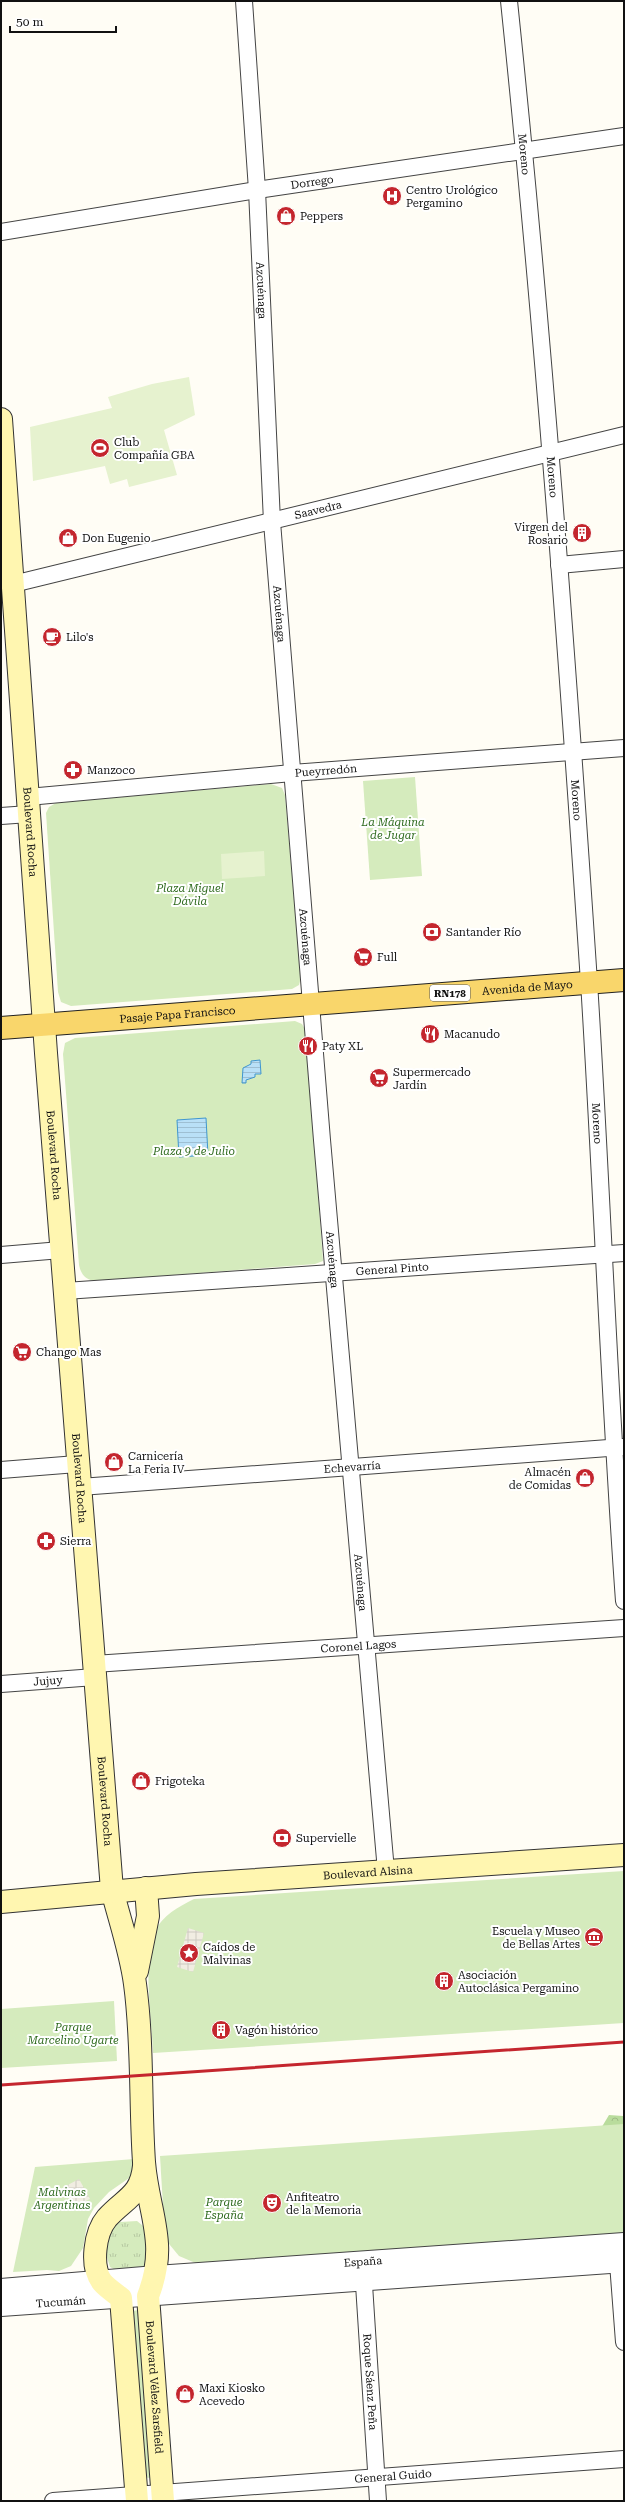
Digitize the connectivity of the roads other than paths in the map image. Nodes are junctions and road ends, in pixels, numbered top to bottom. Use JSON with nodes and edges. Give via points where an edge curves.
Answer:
{"nodes":[{"id":1,"x":244,"y":1,"type":"edge"},
{"id":2,"x":509,"y":1,"type":"edge"},
{"id":3,"x":624,"y":136,"type":"edge"},
{"id":4,"x":525,"y":152,"type":"junction"},
{"id":5,"x":257,"y":190,"type":"junction"},
{"id":6,"x":1,"y":232,"type":"edge"},
{"id":7,"x":1,"y":419,"type":"edge"},
{"id":8,"x":624,"y":435,"type":"edge"},
{"id":9,"x":550,"y":454,"type":"junction"},
{"id":10,"x":272,"y":522,"type":"junction"},
{"id":11,"x":624,"y":559,"type":"edge"},
{"id":12,"x":559,"y":565,"type":"junction"},
{"id":13,"x":13,"y":584,"type":"junction"},
{"id":14,"x":8,"y":617,"type":"edge"},
{"id":15,"x":624,"y":748,"type":"edge"},
{"id":16,"x":572,"y":752,"type":"junction"},
{"id":17,"x":292,"y":773,"type":"junction"},
{"id":18,"x":28,"y":805,"type":"junction"},
{"id":19,"x":1,"y":816,"type":"edge"},
{"id":20,"x":624,"y":980,"type":"edge"},
{"id":21,"x":589,"y":983,"type":"junction"},
{"id":22,"x":312,"y":1003,"type":"junction"},
{"id":23,"x":44,"y":1024,"type":"junction"},
{"id":24,"x":1,"y":1028,"type":"edge"},
{"id":25,"x":61,"y":1250,"type":"junction"},
{"id":26,"x":624,"y":1253,"type":"edge"},
{"id":27,"x":604,"y":1254,"type":"junction"},
{"id":28,"x":1,"y":1255,"type":"edge"},
{"id":29,"x":334,"y":1271,"type":"junction"},
{"id":30,"x":65,"y":1291,"type":"junction"},
{"id":31,"x":618,"y":1447,"type":"edge"},
{"id":32,"x":77,"y":1464,"type":"junction"},
{"id":33,"x":350,"y":1466,"type":"junction"},
{"id":34,"x":1,"y":1470,"type":"edge"},
{"id":35,"x":80,"y":1487,"type":"junction"},
{"id":36,"x":624,"y":1601,"type":"edge"},
{"id":37,"x":624,"y":1628,"type":"edge"},
{"id":38,"x":366,"y":1645,"type":"junction"},
{"id":39,"x":94,"y":1671,"type":"junction"},
{"id":40,"x":1,"y":1684,"type":"edge"},
{"id":41,"x":624,"y":1855,"type":"edge"},
{"id":42,"x":386,"y":1871,"type":"junction"},
{"id":43,"x":146,"y":1888,"type":"junction"},
{"id":44,"x":112,"y":1890,"type":"junction"},
{"id":45,"x":1,"y":1902,"type":"edge"},
{"id":46,"x":136,"y":1984,"type":"junction"},
{"id":47,"x":144,"y":2164,"type":"junction"},
{"id":48,"x":620,"y":2253,"type":"edge"},
{"id":49,"x":363,"y":2271,"type":"junction"},
{"id":50,"x":156,"y":2276,"type":"junction"},
{"id":51,"x":102,"y":2282,"type":"junction"},
{"id":52,"x":1,"y":2289,"type":"edge"},
{"id":53,"x":148,"y":2296,"type":"junction"},
{"id":54,"x":121,"y":2298,"type":"junction"},
{"id":55,"x":1,"y":2306,"type":"edge"},
{"id":56,"x":624,"y":2342,"type":"edge"},
{"id":57,"x":624,"y":2459,"type":"edge"},
{"id":58,"x":376,"y":2476,"type":"junction"},
{"id":59,"x":163,"y":2497,"type":"edge"},
{"id":60,"x":136,"y":2498,"type":"edge"},
{"id":61,"x":53,"y":2501,"type":"edge"},
{"id":62,"x":378,"y":2501,"type":"edge"}],
"edges":[{"from":1,"to":5,"type":"street","name":"Azcuénaga"},
{"from":2,"to":4,"type":"street","name":"Moreno"},
{"from":3,"to":4,"type":"street","name":"Dorrego"},
{"from":4,"to":5,"type":"street","name":"Dorrego"},
{"from":4,"to":9,"type":"street","name":"Moreno"},
{"from":5,"to":6,"type":"street","name":"Dorrego"},
{"from":5,"to":10,"type":"street","name":"Azcuénaga"},
{"from":7,"to":13,"type":"main road","name":"Boulevard Rocha"},
{"from":8,"to":9,"type":"street","name":"Saavedra"},
{"from":9,"to":10,"type":"street","name":"Saavedra"},
{"from":9,"to":12,"type":"street","name":"Moreno"},
{"from":10,"to":13,"type":"street","name":"Saavedra"},
{"from":10,"to":17,"type":"street","name":"Azcuénaga"},
{"from":11,"to":12,"type":"street"},
{"from":12,"to":16,"type":"street","name":"Moreno"},
{"from":13,"to":14,"type":"main road","name":"Boulevard Rocha"},
{"from":14,"to":18,"type":"main road","name":"Boulevard Rocha"},
{"from":15,"to":16,"type":"street","name":"Pueyrredón"},
{"from":16,"to":17,"type":"street","name":"Pueyrredón"},
{"from":16,"to":21,"type":"street","name":"Moreno"},
{"from":17,"to":18,"type":"street","name":"Pueyrredón"},
{"from":17,"to":22,"type":"street","name":"Azcuénaga"},
{"from":18,"to":19,"type":"street","name":"Pueyrredón"},
{"from":18,"to":23,"type":"main road","name":"Boulevard Rocha"},
{"from":20,"to":21,"type":"main road","name":"Avenida de Mayo","number":"RN178"},
{"from":21,"to":22,"type":"main road","name":"Avenida de Mayo","number":"RN178"},
{"from":21,"to":27,"type":"street","name":"Moreno"},
{"from":22,"to":23,"type":"main road","name":"Pasaje Papa Francisco","number":"RN178"},
{"from":22,"to":29,"type":"street","name":"Azcuénaga"},
{"from":23,"to":24,"type":"main road","number":"RN178"},
{"from":23,"to":25,"type":"main road","name":"Boulevard Rocha"},
{"from":25,"to":28,"type":"street"},
{"from":25,"to":30,"type":"main road","name":"Boulevard Rocha"},
{"from":26,"to":27,"type":"street","name":"General Pinto"},
{"from":27,"to":29,"type":"street","name":"General Pinto"},
{"from":27,"to":31,"type":"street","name":"Moreno"},
{"from":29,"to":30,"type":"street","name":"General Pinto"},
{"from":29,"to":33,"type":"street","name":"Azcuénaga"},
{"from":30,"to":32,"type":"main road","name":"Boulevard Rocha"},
{"from":31,"to":33,"type":"street","name":"Echevarría"},
{"from":31,"to":36,"type":"street","name":"Moreno"},
{"from":32,"to":34,"type":"street"},
{"from":32,"to":35,"type":"main road","name":"Boulevard Rocha"},
{"from":33,"to":35,"type":"street","name":"Echevarría"},
{"from":33,"to":38,"type":"street","name":"Azcuénaga"},
{"from":35,"to":39,"type":"main road","name":"Boulevard Rocha"},
{"from":37,"to":38,"type":"street","name":"Coronel Lagos"},
{"from":38,"to":39,"type":"street","name":"Coronel Lagos"},
{"from":38,"to":42,"type":"street","name":"Azcuénaga"},
{"from":39,"to":40,"type":"street","name":"Jujuy"},
{"from":39,"to":44,"type":"main road","name":"Boulevard Rocha"},
{"from":41,"to":42,"type":"main road","name":"Boulevard Alsina"},
{"from":42,"to":43,"type":"main road","name":"Boulevard Alsina"},
{"from":43,"to":44,"type":"main road","name":"Boulevard Alsina"},
{"from":43,"to":46,"type":"main road","via":[[148,1916]]},
{"from":44,"to":45,"type":"main road","name":"Boulevard Alsina"},
{"from":44,"to":46,"type":"main road","name":"Boulevard Rocha"},
{"from":46,"to":47,"type":"main road"},
{"from":47,"to":50,"type":"main road","name":"Boulevard Vélez Sarsfield","via":[[156,2224]]},
{"from":47,"to":51,"type":"main road","via":[[138,2190],[108,2217],[99,2234],[96,2265]]},
{"from":48,"to":49,"type":"street","name":"España"},
{"from":48,"to":56,"type":"street"},
{"from":49,"to":50,"type":"street","name":"España"},
{"from":49,"to":53,"type":"street","name":"España"},
{"from":49,"to":58,"type":"street","name":"Roque Sáenz Peña"},
{"from":50,"to":51,"type":"street","name":"España"},
{"from":50,"to":53,"type":"main road","name":"Boulevard Vélez Sarsfield"},
{"from":51,"to":52,"type":"street","name":"Tucumán"},
{"from":51,"to":54,"type":"main road"},
{"from":53,"to":54,"type":"street","name":"España"},
{"from":53,"to":59,"type":"main road","name":"Boulevard Vélez Sarsfield"},
{"from":54,"to":55,"type":"street","name":"Tucumán"},
{"from":54,"to":60,"type":"main road"},
{"from":57,"to":58,"type":"street","name":"General Guido"},
{"from":58,"to":59,"type":"street","name":"General Guido"},
{"from":58,"to":62,"type":"street","name":"Roque Sáenz Peña"},
{"from":59,"to":60,"type":"street","name":"General Guido"},
{"from":60,"to":61,"type":"street","name":"General Guido"}]}
